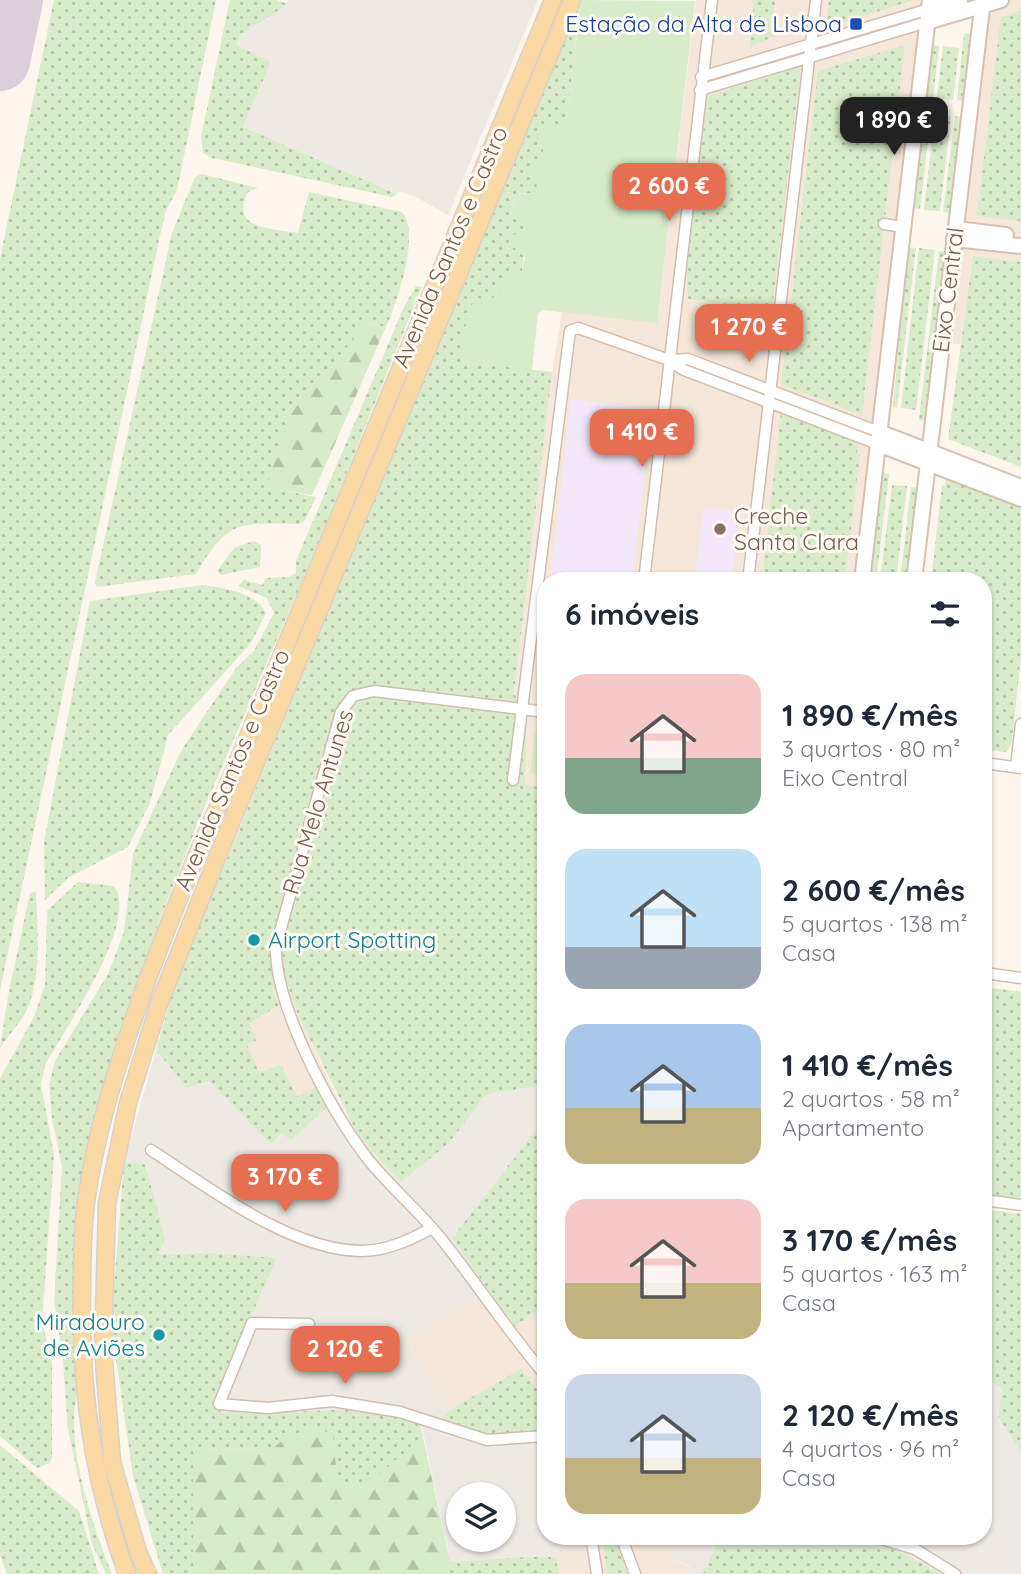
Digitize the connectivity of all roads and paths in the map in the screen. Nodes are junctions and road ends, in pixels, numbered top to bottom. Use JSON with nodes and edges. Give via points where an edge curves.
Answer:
{"nodes":[{"id":1,"x":553,"y":0,"type":"edge"},
{"id":2,"x":572,"y":0,"type":"edge"},
{"id":3,"x":712,"y":0,"type":"edge"},
{"id":4,"x":816,"y":0,"type":"edge"},
{"id":5,"x":960,"y":0,"type":"edge"},
{"id":6,"x":1002,"y":0,"type":"edge"},
{"id":7,"x":982,"y":3,"type":"edge"},
{"id":8,"x":929,"y":10,"type":"edge"},
{"id":9,"x":810,"y":45,"type":"junction"},
{"id":10,"x":809,"y":57,"type":"junction"},
{"id":11,"x":701,"y":77,"type":"junction"},
{"id":12,"x":700,"y":90,"type":"junction"},
{"id":13,"x":884,"y":224,"type":"dead end"},
{"id":14,"x":904,"y":227,"type":"junction"},
{"id":15,"x":955,"y":234,"type":"junction"},
{"id":16,"x":1021,"y":236,"type":"edge"},
{"id":17,"x":1021,"y":246,"type":"edge"},
{"id":18,"x":669,"y":360,"type":"junction"},
{"id":19,"x":770,"y":389,"type":"junction"},
{"id":20,"x":768,"y":403,"type":"junction"},
{"id":21,"x":878,"y":438,"type":"junction"},
{"id":22,"x":928,"y":457,"type":"junction"},
{"id":23,"x":1021,"y":487,"type":"edge"},
{"id":24,"x":1021,"y":499,"type":"edge"},
{"id":25,"x":539,"y":572,"type":"edge"},
{"id":26,"x":645,"y":572,"type":"edge"},
{"id":27,"x":748,"y":572,"type":"edge"},
{"id":28,"x":863,"y":572,"type":"edge"},
{"id":29,"x":915,"y":572,"type":"edge"},
{"id":30,"x":537,"y":591,"type":"edge"},
{"id":31,"x":522,"y":709,"type":"junction"},
{"id":32,"x":537,"y":711,"type":"edge"},
{"id":33,"x":1021,"y":724,"type":"edge"},
{"id":34,"x":992,"y":764,"type":"edge"},
{"id":35,"x":1018,"y":767,"type":"edge"},
{"id":36,"x":513,"y":780,"type":"dead end"},
{"id":37,"x":992,"y":975,"type":"edge"},
{"id":38,"x":1021,"y":978,"type":"edge"},
{"id":39,"x":151,"y":1150,"type":"dead end"},
{"id":40,"x":992,"y":1201,"type":"edge"},
{"id":41,"x":1021,"y":1205,"type":"edge"},
{"id":42,"x":432,"y":1228,"type":"junction"},
{"id":43,"x":309,"y":1324,"type":"dead end"},
{"id":44,"x":537,"y":1357,"type":"edge"},
{"id":45,"x":537,"y":1437,"type":"edge"},
{"id":46,"x":592,"y":1545,"type":"edge"},
{"id":47,"x":624,"y":1545,"type":"edge"},
{"id":48,"x":902,"y":1545,"type":"edge"},
{"id":49,"x":127,"y":1574,"type":"edge"},
{"id":50,"x":148,"y":1574,"type":"edge"},
{"id":51,"x":597,"y":1574,"type":"edge"},
{"id":52,"x":635,"y":1574,"type":"edge"},
{"id":53,"x":955,"y":1574,"type":"edge"}],
"edges":[{"from":1,"to":49,"type":"main road","name":"Avenida Santos e Castro","via":[[225,792],[191,863],[112,1084],[86,1205],[81,1344],[94,1466]]},
{"from":2,"to":50,"type":"main road","name":"Avenida Santos e Castro","via":[[226,835],[159,1004],[128,1103],[107,1203],[103,1349],[112,1462]]},
{"from":3,"to":11,"type":"street"},
{"from":4,"to":9,"type":"street"},
{"from":5,"to":8,"type":"main road"},
{"from":6,"to":7,"type":"main road"},
{"from":7,"to":8,"type":"main road"},
{"from":7,"to":15,"type":"main road","name":"Eixo Central"},
{"from":8,"to":9,"type":"street"},
{"from":8,"to":10,"type":"street"},
{"from":8,"to":14,"type":"main road"},
{"from":9,"to":10,"type":"street"},
{"from":9,"to":11,"type":"street"},
{"from":10,"to":12,"type":"street"},
{"from":10,"to":19,"type":"street"},
{"from":11,"to":12,"type":"street"},
{"from":12,"to":18,"type":"street"},
{"from":13,"to":14,"type":"street"},
{"from":14,"to":21,"type":"main road"},
{"from":15,"to":16,"type":"main road"},
{"from":15,"to":17,"type":"main road"},
{"from":15,"to":22,"type":"main road","name":"Eixo Central"},
{"from":18,"to":19,"type":"street","via":[[688,359]]},
{"from":18,"to":20,"type":"street"},
{"from":18,"to":25,"type":"street","via":[[578,328],[570,331]]},
{"from":18,"to":26,"type":"street"},
{"from":19,"to":20,"type":"street"},
{"from":19,"to":21,"type":"street"},
{"from":20,"to":21,"type":"street"},
{"from":20,"to":27,"type":"street"},
{"from":21,"to":22,"type":"main road"},
{"from":21,"to":28,"type":"main road"},
{"from":22,"to":23,"type":"main road"},
{"from":22,"to":24,"type":"main road"},
{"from":22,"to":29,"type":"main road","name":"Eixo Central"},
{"from":30,"to":31,"type":"street"},
{"from":31,"to":32,"type":"street","name":"Rua Melo Antunes"},
{"from":31,"to":36,"type":"street"},
{"from":31,"to":42,"type":"street","name":"Rua Melo Antunes","via":[[374,691],[353,696],[346,703],[276,946],[277,975],[292,1017],[349,1132],[378,1171]]},
{"from":33,"to":35,"type":"street"},
{"from":34,"to":35,"type":"street"},
{"from":37,"to":38,"type":"street"},
{"from":39,"to":42,"type":"street","via":[[242,1210],[330,1245],[360,1251],[381,1249]]},
{"from":40,"to":41,"type":"street"},
{"from":42,"to":44,"type":"street"},
{"from":43,"to":45,"type":"street","via":[[252,1323],[219,1404],[268,1408],[358,1403],[487,1440]]},
{"from":46,"to":51,"type":"street"},
{"from":47,"to":52,"type":"street"},
{"from":48,"to":53,"type":"street"}]}
